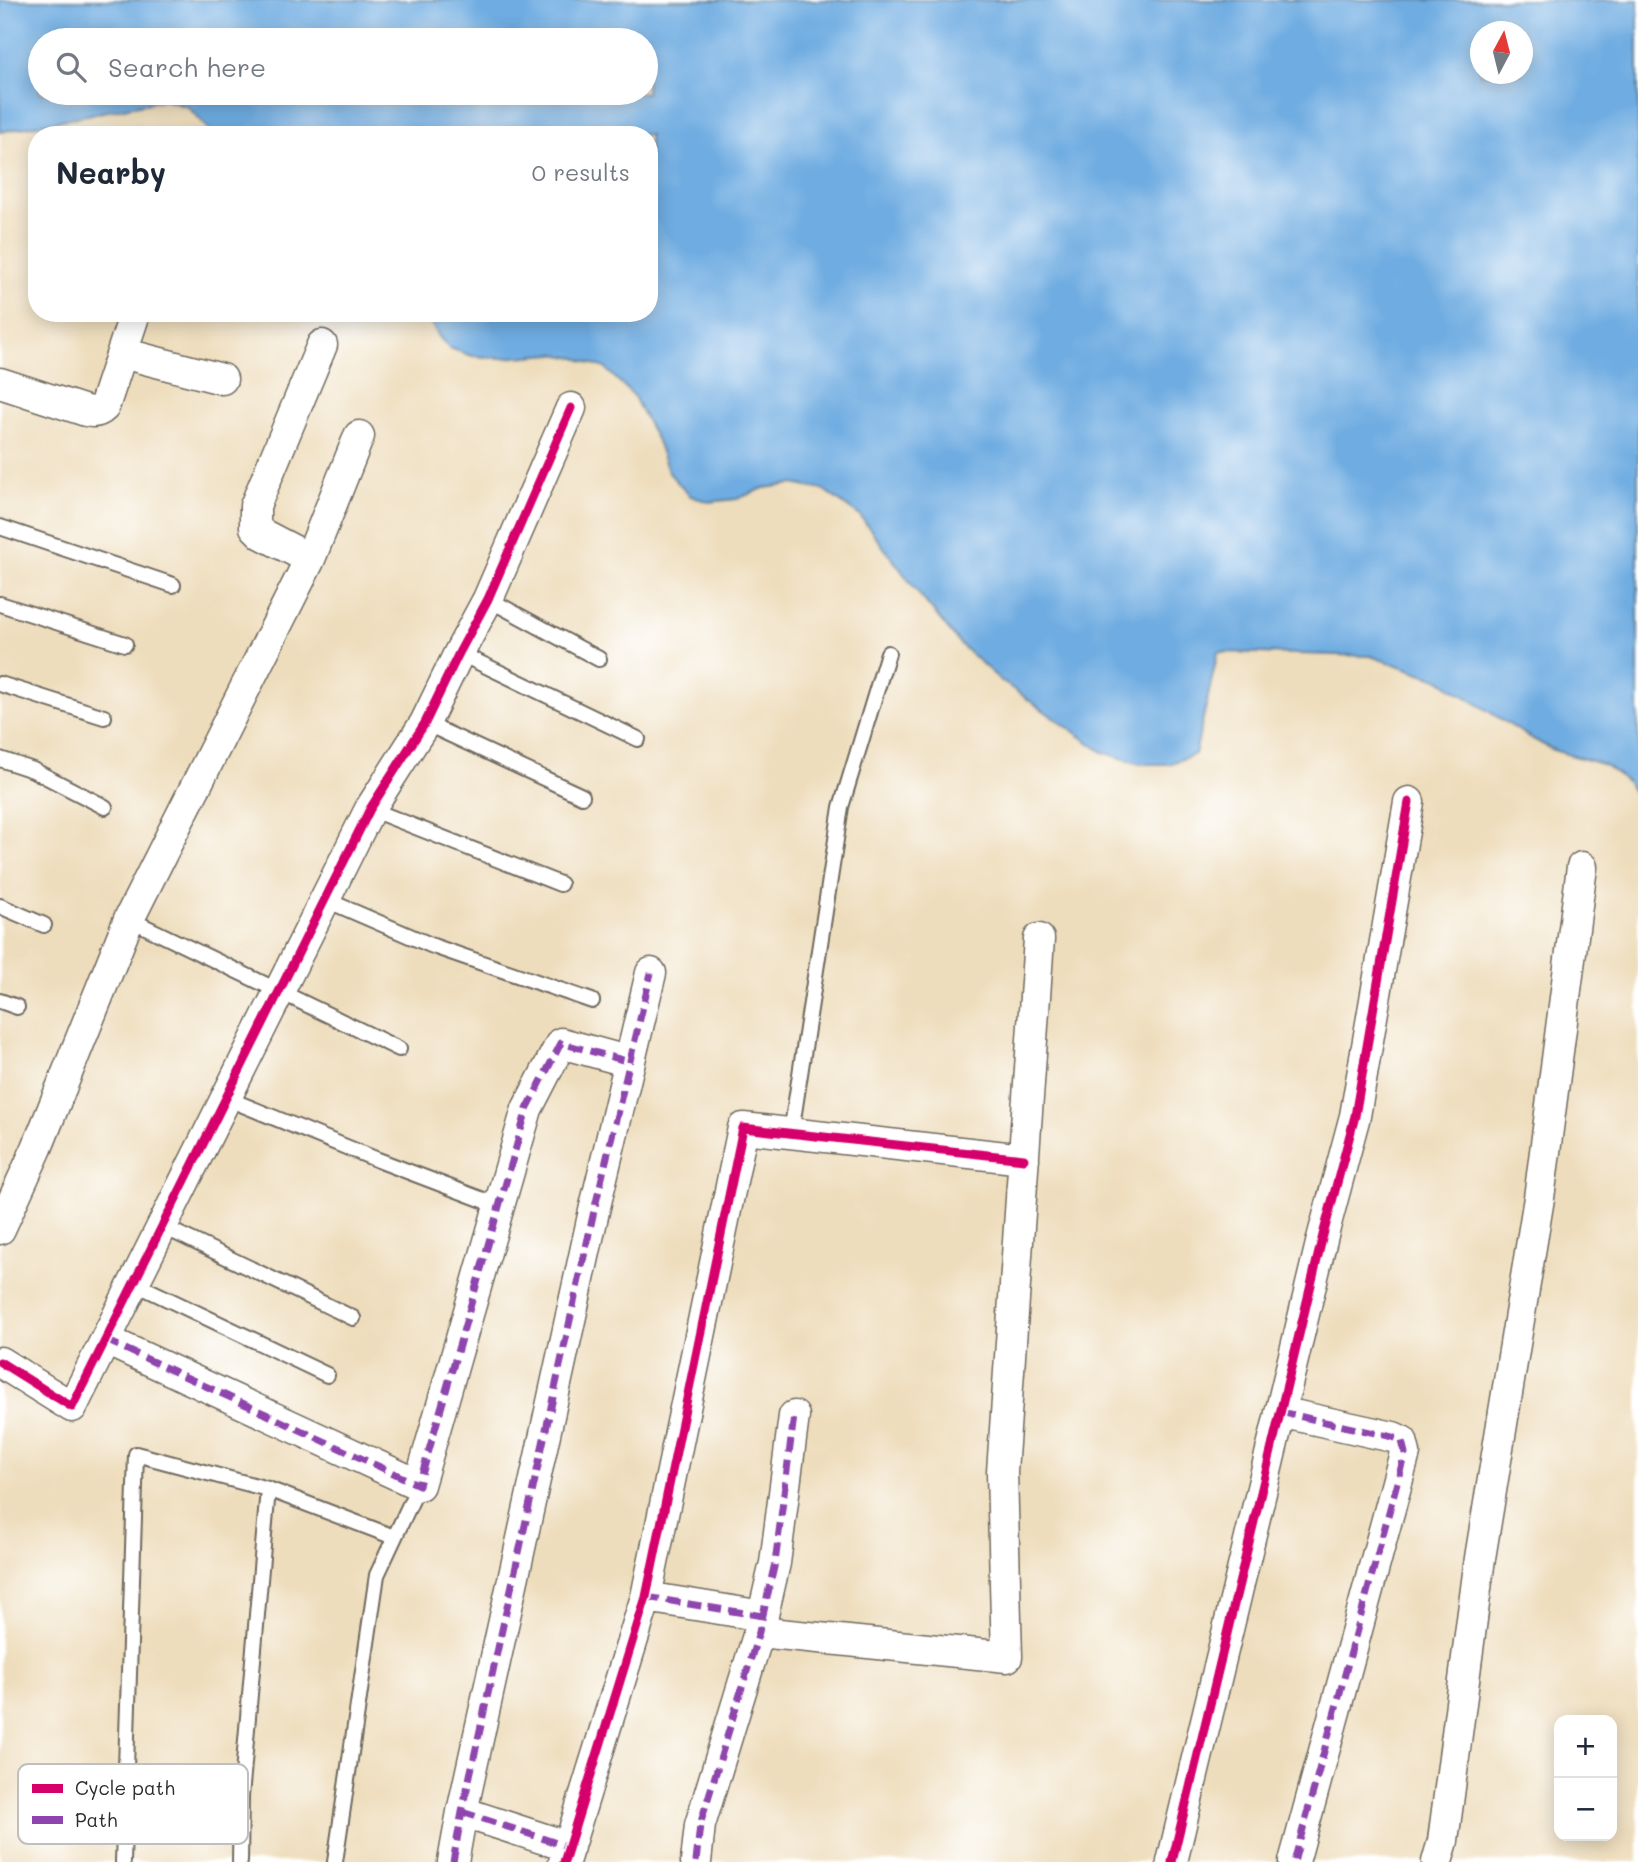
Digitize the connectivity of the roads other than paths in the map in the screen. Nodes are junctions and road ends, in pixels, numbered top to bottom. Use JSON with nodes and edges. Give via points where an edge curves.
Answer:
{"nodes":[{"id":1,"x":132,"y":322,"type":"edge"},
{"id":2,"x":322,"y":345,"type":"dead end"},
{"id":3,"x":122,"y":353,"type":"junction"},
{"id":4,"x":222,"y":379,"type":"dead end"},
{"id":5,"x":0,"y":383,"type":"edge"},
{"id":6,"x":571,"y":408,"type":"dead end"},
{"id":7,"x":359,"y":436,"type":"dead end"},
{"id":8,"x":0,"y":527,"type":"edge"},
{"id":9,"x":310,"y":559,"type":"junction"},
{"id":10,"x":173,"y":585,"type":"dead end"},
{"id":11,"x":488,"y":599,"type":"junction"},
{"id":12,"x":0,"y":604,"type":"edge"},
{"id":13,"x":125,"y":644,"type":"dead end"},
{"id":14,"x":459,"y":653,"type":"junction"},
{"id":15,"x":888,"y":653,"type":"dead end"},
{"id":16,"x":599,"y":659,"type":"dead end"},
{"id":17,"x":0,"y":684,"type":"edge"},
{"id":18,"x":104,"y":717,"type":"dead end"},
{"id":19,"x":425,"y":723,"type":"junction"},
{"id":20,"x":638,"y":739,"type":"dead end"},
{"id":21,"x":0,"y":759,"type":"edge"},
{"id":22,"x":582,"y":796,"type":"dead end"},
{"id":23,"x":1409,"y":803,"type":"dead end"},
{"id":24,"x":105,"y":807,"type":"dead end"},
{"id":25,"x":370,"y":809,"type":"junction"},
{"id":26,"x":1582,"y":867,"type":"dead end"},
{"id":27,"x":560,"y":884,"type":"dead end"},
{"id":28,"x":324,"y":899,"type":"junction"},
{"id":29,"x":0,"y":906,"type":"edge"},
{"id":30,"x":129,"y":919,"type":"junction"},
{"id":31,"x":44,"y":925,"type":"dead end"},
{"id":32,"x":1039,"y":939,"type":"dead end"},
{"id":33,"x":652,"y":973,"type":"dead end"},
{"id":34,"x":279,"y":992,"type":"junction"},
{"id":35,"x":0,"y":1001,"type":"edge"},
{"id":36,"x":592,"y":1001,"type":"dead end"},
{"id":37,"x":17,"y":1007,"type":"dead end"},
{"id":38,"x":399,"y":1049,"type":"dead end"},
{"id":39,"x":630,"y":1062,"type":"junction"},
{"id":40,"x":226,"y":1098,"type":"junction"},
{"id":41,"x":791,"y":1133,"type":"junction"},
{"id":42,"x":1024,"y":1159,"type":"junction"},
{"id":43,"x":499,"y":1206,"type":"junction"},
{"id":44,"x":162,"y":1226,"type":"junction"},
{"id":45,"x":0,"y":1229,"type":"edge"},
{"id":46,"x":134,"y":1283,"type":"junction"},
{"id":47,"x":353,"y":1318,"type":"dead end"},
{"id":48,"x":106,"y":1339,"type":"junction"},
{"id":49,"x":0,"y":1363,"type":"edge"},
{"id":50,"x":327,"y":1375,"type":"dead end"},
{"id":51,"x":1280,"y":1412,"type":"junction"},
{"id":52,"x":794,"y":1416,"type":"dead end"},
{"id":53,"x":419,"y":1485,"type":"junction"},
{"id":54,"x":268,"y":1489,"type":"junction"},
{"id":55,"x":394,"y":1538,"type":"junction"},
{"id":56,"x":646,"y":1597,"type":"junction"},
{"id":57,"x":761,"y":1624,"type":"junction"},
{"id":58,"x":126,"y":1764,"type":"edge"},
{"id":59,"x":244,"y":1764,"type":"edge"},
{"id":60,"x":462,"y":1812,"type":"junction"},
{"id":61,"x":124,"y":1844,"type":"edge"},
{"id":62,"x":240,"y":1844,"type":"edge"},
{"id":63,"x":567,"y":1855,"type":"edge"},
{"id":64,"x":123,"y":1862,"type":"edge"},
{"id":65,"x":240,"y":1862,"type":"edge"},
{"id":66,"x":335,"y":1862,"type":"edge"},
{"id":67,"x":453,"y":1862,"type":"edge"},
{"id":68,"x":696,"y":1862,"type":"edge"},
{"id":69,"x":1172,"y":1862,"type":"edge"},
{"id":70,"x":1294,"y":1862,"type":"edge"},
{"id":71,"x":1437,"y":1862,"type":"edge"}],
"edges":[{"from":1,"to":3,"type":"street"},
{"from":2,"to":9,"type":"street","via":[[255,506],[255,527],[262,534]]},
{"from":3,"to":4,"type":"street"},
{"from":3,"to":5,"type":"street","via":[[104,407],[94,413]]},
{"from":6,"to":11,"type":"street"},
{"from":7,"to":9,"type":"street"},
{"from":8,"to":10,"type":"lane"},
{"from":9,"to":30,"type":"street"},
{"from":11,"to":14,"type":"street"},
{"from":11,"to":16,"type":"lane"},
{"from":12,"to":13,"type":"lane"},
{"from":14,"to":19,"type":"street"},
{"from":14,"to":20,"type":"lane"},
{"from":15,"to":41,"type":"lane","via":[[841,807]]},
{"from":17,"to":18,"type":"lane"},
{"from":19,"to":22,"type":"lane"},
{"from":19,"to":25,"type":"street"},
{"from":21,"to":24,"type":"lane","via":[[33,770]]},
{"from":23,"to":51,"type":"street","via":[[1355,1116]]},
{"from":25,"to":27,"type":"lane"},
{"from":25,"to":28,"type":"street"},
{"from":26,"to":71,"type":"street","via":[[1539,1198],[1480,1558]]},
{"from":28,"to":34,"type":"street"},
{"from":28,"to":36,"type":"lane","via":[[433,946]]},
{"from":29,"to":31,"type":"lane"},
{"from":30,"to":34,"type":"lane"},
{"from":30,"to":45,"type":"street"},
{"from":32,"to":42,"type":"street"},
{"from":33,"to":39,"type":"street"},
{"from":34,"to":38,"type":"lane"},
{"from":34,"to":40,"type":"street"},
{"from":35,"to":37,"type":"lane"},
{"from":39,"to":43,"type":"street","via":[[561,1043],[527,1109]]},
{"from":39,"to":60,"type":"street"},
{"from":40,"to":43,"type":"lane"},
{"from":40,"to":44,"type":"street"},
{"from":41,"to":42,"type":"street"},
{"from":41,"to":56,"type":"street","via":[[744,1128]]},
{"from":42,"to":57,"type":"street","via":[[1002,1472],[1007,1657]]},
{"from":43,"to":53,"type":"street"},
{"from":44,"to":46,"type":"street"},
{"from":44,"to":47,"type":"lane"},
{"from":46,"to":48,"type":"street"},
{"from":46,"to":50,"type":"lane"},
{"from":48,"to":49,"type":"street","via":[[72,1407]]},
{"from":48,"to":53,"type":"street"},
{"from":51,"to":69,"type":"street"},
{"from":51,"to":70,"type":"street","via":[[1393,1437],[1402,1441],[1405,1453]]},
{"from":52,"to":57,"type":"street","via":[[775,1563]]},
{"from":53,"to":55,"type":"lane"},
{"from":54,"to":55,"type":"lane"},
{"from":54,"to":58,"type":"lane","via":[[136,1454]]},
{"from":54,"to":59,"type":"lane"},
{"from":55,"to":66,"type":"lane","via":[[377,1575]]},
{"from":56,"to":57,"type":"street"},
{"from":56,"to":63,"type":"street"},
{"from":57,"to":68,"type":"street","via":[[701,1825]]},
{"from":60,"to":63,"type":"street"},
{"from":60,"to":67,"type":"street"},
{"from":61,"to":64,"type":"lane"},
{"from":62,"to":65,"type":"lane"}]}
